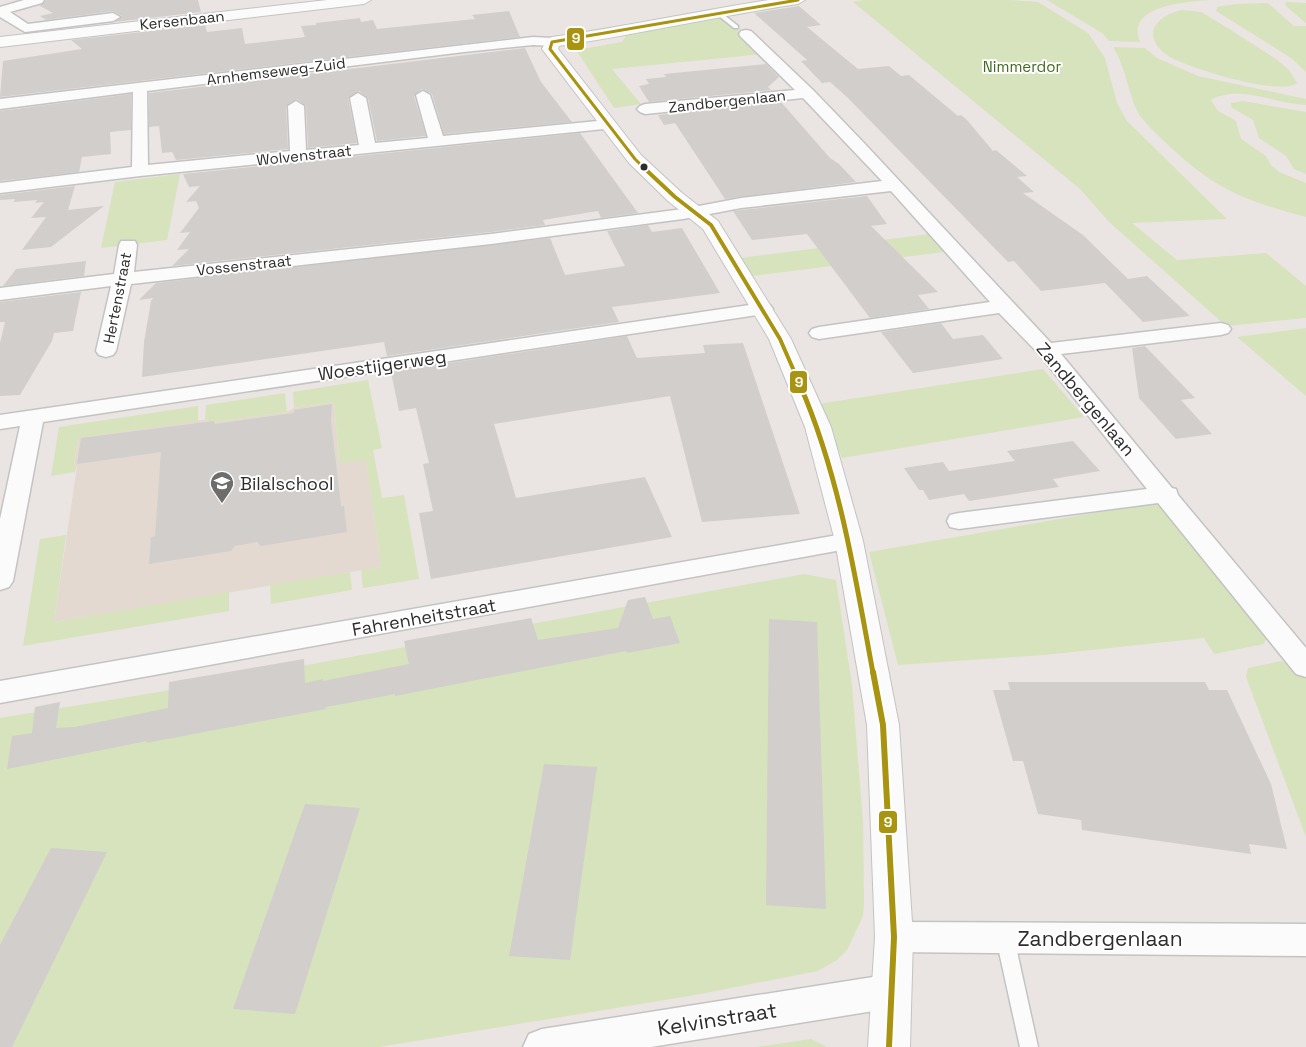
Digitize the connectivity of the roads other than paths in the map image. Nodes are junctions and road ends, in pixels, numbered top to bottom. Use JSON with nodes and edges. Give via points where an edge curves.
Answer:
{"nodes":[{"id":1,"x":38,"y":0,"type":"edge"},
{"id":2,"x":364,"y":0,"type":"edge"},
{"id":3,"x":773,"y":0,"type":"edge"},
{"id":4,"x":798,"y":0,"type":"edge"},
{"id":5,"x":0,"y":11,"type":"edge"},
{"id":6,"x":723,"y":11,"type":"junction"},
{"id":7,"x":113,"y":17,"type":"dead end"},
{"id":8,"x":741,"y":30,"type":"joint"},
{"id":9,"x":552,"y":42,"type":"junction"},
{"id":10,"x":0,"y":43,"type":"edge"},
{"id":11,"x":140,"y":87,"type":"junction"},
{"id":12,"x":808,"y":93,"type":"junction"},
{"id":13,"x":423,"y":95,"type":"dead end"},
{"id":14,"x":358,"y":98,"type":"dead end"},
{"id":15,"x":0,"y":104,"type":"edge"},
{"id":16,"x":296,"y":106,"type":"dead end"},
{"id":17,"x":645,"y":109,"type":"dead end"},
{"id":18,"x":608,"y":124,"type":"junction"},
{"id":19,"x":437,"y":142,"type":"junction"},
{"id":20,"x":368,"y":149,"type":"junction"},
{"id":21,"x":298,"y":155,"type":"junction"},
{"id":22,"x":140,"y":172,"type":"junction"},
{"id":23,"x":895,"y":185,"type":"junction"},
{"id":24,"x":0,"y":188,"type":"edge"},
{"id":25,"x":698,"y":212,"type":"junction"},
{"id":26,"x":128,"y":245,"type":"dead end"},
{"id":27,"x":123,"y":279,"type":"junction"},
{"id":28,"x":0,"y":294,"type":"edge"},
{"id":29,"x":1003,"y":306,"type":"junction"},
{"id":30,"x":764,"y":309,"type":"junction"},
{"id":31,"x":1221,"y":329,"type":"dead end"},
{"id":32,"x":819,"y":333,"type":"dead end"},
{"id":33,"x":1046,"y":350,"type":"junction"},
{"id":34,"x":106,"y":351,"type":"dead end"},
{"id":35,"x":33,"y":417,"type":"junction"},
{"id":36,"x":0,"y":422,"type":"edge"},
{"id":37,"x":1166,"y":494,"type":"junction"},
{"id":38,"x":959,"y":522,"type":"dead end"},
{"id":39,"x":849,"y":541,"type":"junction"},
{"id":40,"x":0,"y":581,"type":"edge"},
{"id":41,"x":1306,"y":667,"type":"edge"},
{"id":42,"x":0,"y":692,"type":"edge"},
{"id":43,"x":894,"y":937,"type":"junction"},
{"id":44,"x":1005,"y":938,"type":"junction"},
{"id":45,"x":1306,"y":940,"type":"edge"},
{"id":46,"x":892,"y":991,"type":"junction"},
{"id":47,"x":542,"y":1047,"type":"edge"},
{"id":48,"x":889,"y":1047,"type":"edge"},
{"id":49,"x":1029,"y":1047,"type":"edge"}],
"edges":[{"from":1,"to":5,"type":"street"},
{"from":2,"to":10,"type":"street","name":"Kersenbaan"},
{"from":3,"to":6,"type":"street","name":"Arnhemseweg-Zuid"},
{"from":4,"to":6,"type":"street","name":"Arnhemseweg-Zuid"},
{"from":5,"to":7,"type":"street","via":[[26,28]]},
{"from":6,"to":8,"type":"lane"},
{"from":6,"to":9,"type":"street","name":"Arnhemseweg-Zuid","via":[[617,33]]},
{"from":8,"to":12,"type":"street","name":"Zandbergenlaan"},
{"from":9,"to":11,"type":"street","name":"Arnhemseweg-Zuid","via":[[514,43]]},
{"from":9,"to":18,"type":"street","via":[[550,49]]},
{"from":11,"to":15,"type":"street","name":"Arnhemseweg-Zuid"},
{"from":11,"to":22,"type":"street"},
{"from":12,"to":17,"type":"street","name":"Zandbergenlaan"},
{"from":12,"to":23,"type":"street","name":"Zandbergenlaan"},
{"from":13,"to":19,"type":"street"},
{"from":14,"to":20,"type":"street"},
{"from":16,"to":21,"type":"street"},
{"from":18,"to":19,"type":"street","name":"Wolvenstraat"},
{"from":18,"to":25,"type":"street","via":[[635,159],[675,197]]},
{"from":19,"to":20,"type":"street","name":"Wolvenstraat"},
{"from":20,"to":21,"type":"street","name":"Wolvenstraat"},
{"from":21,"to":22,"type":"street","name":"Wolvenstraat"},
{"from":22,"to":24,"type":"street","name":"Wolvenstraat"},
{"from":23,"to":25,"type":"street","via":[[741,203]]},
{"from":23,"to":29,"type":"street","name":"Zandbergenlaan"},
{"from":25,"to":27,"type":"street","name":"Vossenstraat","via":[[491,239]]},
{"from":25,"to":30,"type":"street","via":[[711,225]]},
{"from":26,"to":27,"type":"street","name":"Hertenstraat"},
{"from":27,"to":28,"type":"street","name":"Vossenstraat"},
{"from":27,"to":34,"type":"street","name":"Hertenstraat"},
{"from":29,"to":32,"type":"street"},
{"from":29,"to":33,"type":"street","name":"Zandbergenlaan"},
{"from":30,"to":35,"type":"street","name":"Woestijgerweg"},
{"from":30,"to":39,"type":"street","via":[[818,427]]},
{"from":31,"to":33,"type":"street"},
{"from":33,"to":37,"type":"street","name":"Zandbergenlaan"},
{"from":35,"to":36,"type":"street","name":"Woestijgerweg"},
{"from":35,"to":40,"type":"street"},
{"from":37,"to":38,"type":"street"},
{"from":37,"to":41,"type":"street","name":"Zandbergenlaan"},
{"from":39,"to":42,"type":"street","name":"Fahrenheitstraat"},
{"from":39,"to":43,"type":"street","via":[[883,726]]},
{"from":43,"to":44,"type":"street","name":"Zandbergenlaan"},
{"from":43,"to":46,"type":"street"},
{"from":44,"to":45,"type":"street","name":"Zandbergenlaan"},
{"from":44,"to":49,"type":"lane"},
{"from":46,"to":47,"type":"street","name":"Kelvinstraat"},
{"from":46,"to":48,"type":"street"}]}
